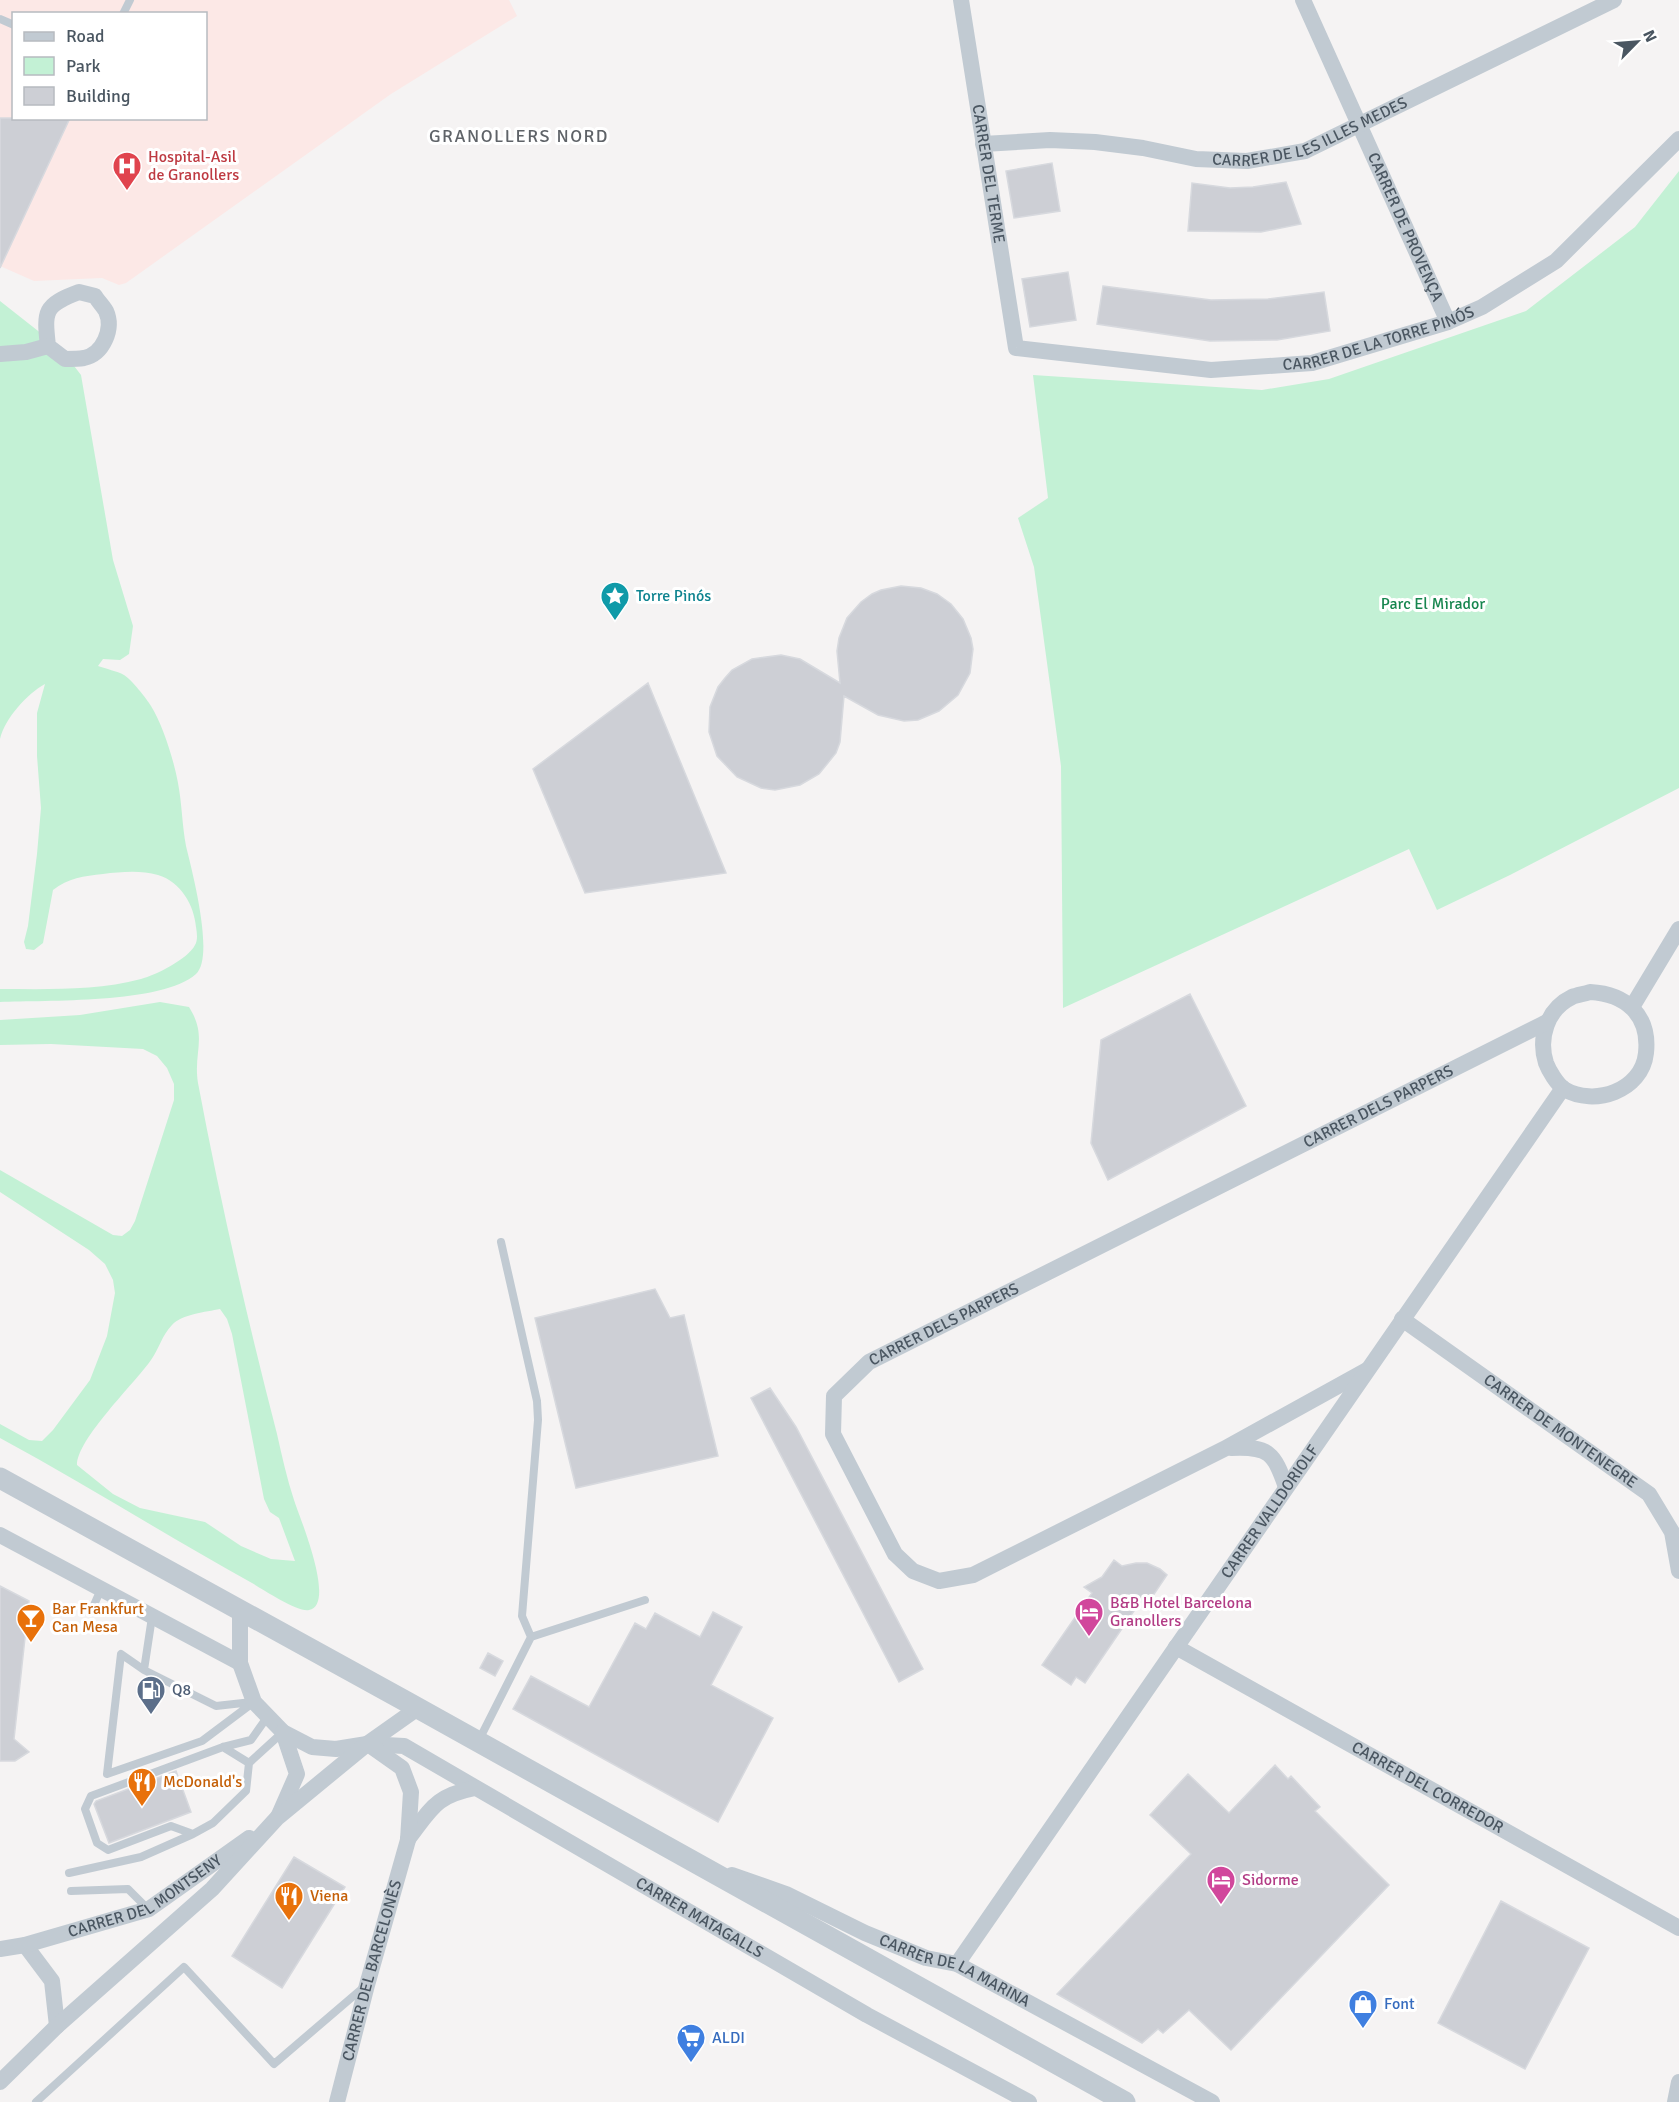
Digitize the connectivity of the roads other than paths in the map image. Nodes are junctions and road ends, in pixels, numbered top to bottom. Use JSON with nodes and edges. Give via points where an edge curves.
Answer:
{"nodes":[{"id":1,"x":961,"y":0,"type":"edge"},
{"id":2,"x":1303,"y":0,"type":"edge"},
{"id":3,"x":1614,"y":0,"type":"edge"},
{"id":4,"x":1359,"y":125,"type":"junction"},
{"id":5,"x":1679,"y":139,"type":"edge"},
{"id":6,"x":983,"y":144,"type":"junction"},
{"id":7,"x":1448,"y":322,"type":"junction"},
{"id":8,"x":48,"y":346,"type":"dead end"},
{"id":9,"x":1016,"y":348,"type":"joint"},
{"id":10,"x":0,"y":354,"type":"edge"},
{"id":11,"x":1679,"y":929,"type":"edge"},
{"id":12,"x":1632,"y":1007,"type":"junction"},
{"id":13,"x":1547,"y":1022,"type":"junction"},
{"id":14,"x":1563,"y":1088,"type":"junction"},
{"id":15,"x":501,"y":1242,"type":"dead end"},
{"id":16,"x":1402,"y":1319,"type":"junction"},
{"id":17,"x":1367,"y":1370,"type":"junction"},
{"id":18,"x":1224,"y":1449,"type":"junction"},
{"id":19,"x":0,"y":1478,"type":"edge"},
{"id":20,"x":1286,"y":1487,"type":"junction"},
{"id":21,"x":0,"y":1535,"type":"edge"},
{"id":22,"x":1679,"y":1571,"type":"edge"},
{"id":23,"x":645,"y":1600,"type":"dead end"},
{"id":24,"x":240,"y":1611,"type":"junction"},
{"id":25,"x":152,"y":1617,"type":"junction"},
{"id":26,"x":531,"y":1637,"type":"junction"},
{"id":27,"x":1176,"y":1647,"type":"junction"},
{"id":28,"x":240,"y":1664,"type":"junction"},
{"id":29,"x":144,"y":1670,"type":"junction"},
{"id":30,"x":254,"y":1702,"type":"junction"},
{"id":31,"x":418,"y":1708,"type":"junction"},
{"id":32,"x":268,"y":1716,"type":"junction"},
{"id":33,"x":283,"y":1732,"type":"junction"},
{"id":34,"x":478,"y":1743,"type":"junction"},
{"id":35,"x":367,"y":1744,"type":"junction"},
{"id":36,"x":223,"y":1747,"type":"junction"},
{"id":37,"x":249,"y":1763,"type":"junction"},
{"id":38,"x":475,"y":1788,"type":"junction"},
{"id":39,"x":277,"y":1818,"type":"junction"},
{"id":40,"x":193,"y":1834,"type":"junction"},
{"id":41,"x":408,"y":1840,"type":"junction"},
{"id":42,"x":687,"y":1859,"type":"junction"},
{"id":43,"x":69,"y":1873,"type":"dead end"},
{"id":44,"x":70,"y":1891,"type":"dead end"},
{"id":45,"x":149,"y":1909,"type":"junction"},
{"id":46,"x":1679,"y":1928,"type":"edge"},
{"id":47,"x":25,"y":1945,"type":"junction"},
{"id":48,"x":0,"y":1949,"type":"edge"},
{"id":49,"x":957,"y":1964,"type":"junction"},
{"id":50,"x":367,"y":1985,"type":"junction"},
{"id":51,"x":57,"y":2026,"type":"junction"},
{"id":52,"x":0,"y":2082,"type":"edge"},
{"id":53,"x":1679,"y":2082,"type":"edge"},
{"id":54,"x":36,"y":2102,"type":"edge"},
{"id":55,"x":337,"y":2102,"type":"edge"},
{"id":56,"x":1029,"y":2102,"type":"edge"},
{"id":57,"x":1125,"y":2102,"type":"edge"},
{"id":58,"x":1212,"y":2102,"type":"edge"},
{"id":59,"x":1675,"y":2102,"type":"edge"}],
"edges":[{"from":1,"to":6,"type":"street","name":"CARRER DEL TERME"},
{"from":2,"to":4,"type":"street","name":"CARRER DE PROVENÇA"},
{"from":3,"to":4,"type":"street","name":"CARRER DE LES ILLES MEDES"},
{"from":4,"to":6,"type":"street","name":"CARRER DE LES ILLES MEDES","via":[[1305,151],[1247,161],[1196,159],[1095,142]]},
{"from":4,"to":7,"type":"street","name":"CARRER DE PROVENÇA"},
{"from":5,"to":7,"type":"street","name":"CARRER DE LA TORRE PINÓS","via":[[1556,261],[1482,307]]},
{"from":6,"to":9,"type":"street","name":"CARRER DEL TERME"},
{"from":7,"to":9,"type":"street","name":"CARRER DE LA TORRE PINÓS","via":[[1312,363],[1211,370]]},
{"from":8,"to":10,"type":"street"},
{"from":11,"to":12,"type":"street"},
{"from":12,"to":13,"type":"street","via":[[1607,993],[1590,992],[1557,1007]]},
{"from":12,"to":14,"type":"street","via":[[1647,1039],[1646,1057],[1638,1075],[1625,1088],[1611,1094],[1593,1097]]},
{"from":13,"to":14,"type":"street","via":[[1543,1053]]},
{"from":13,"to":18,"type":"street","name":"CARRER DELS PARPERS","via":[[869,1362],[834,1396],[833,1434],[895,1554],[913,1571],[939,1581],[973,1575]]},
{"from":14,"to":16,"type":"street","name":"CARRER VALLDORIOLF"},
{"from":15,"to":26,"type":"lane","via":[[538,1420],[522,1616]]},
{"from":16,"to":17,"type":"street","name":"CARRER VALLDORIOLF"},
{"from":16,"to":22,"type":"street","name":"CARRER DE MONTENEGRE","via":[[1649,1494],[1671,1532]]},
{"from":17,"to":18,"type":"street","name":"CARRER DELS PARPERS"},
{"from":17,"to":20,"type":"street","name":"CARRER VALLDORIOLF"},
{"from":18,"to":20,"type":"street","name":"CARRER DELS PARPERS","via":[[1254,1447],[1267,1453],[1278,1464]]},
{"from":19,"to":24,"type":"street"},
{"from":20,"to":27,"type":"street","name":"CARRER VALLDORIOLF"},
{"from":21,"to":25,"type":"street","via":[[98,1597]]},
{"from":23,"to":26,"type":"lane"},
{"from":24,"to":28,"type":"street","name":"CARRER MATAGALLS"},
{"from":24,"to":31,"type":"street"},
{"from":25,"to":28,"type":"street"},
{"from":25,"to":29,"type":"lane"},
{"from":26,"to":34,"type":"lane"},
{"from":27,"to":46,"type":"street","name":"CARRER DEL CORREDOR"},
{"from":27,"to":49,"type":"street","name":"CARRER VALLDORIOLF"},
{"from":28,"to":30,"type":"street","name":"CARRER MATAGALLS"},
{"from":29,"to":30,"type":"lane","via":[[216,1706]]},
{"from":29,"to":30,"type":"lane","via":[[121,1654],[107,1774],[202,1741]]},
{"from":30,"to":32,"type":"street","name":"CARRER MATAGALLS"},
{"from":31,"to":34,"type":"street"},
{"from":31,"to":35,"type":"street","name":"CARRER MATAGALLS"},
{"from":32,"to":33,"type":"street","name":"CARRER MATAGALLS"},
{"from":32,"to":36,"type":"lane","via":[[251,1740]]},
{"from":33,"to":35,"type":"street","name":"CARRER MATAGALLS","via":[[312,1747],[336,1749]]},
{"from":33,"to":37,"type":"lane"},
{"from":33,"to":39,"type":"street","via":[[297,1774]]},
{"from":34,"to":42,"type":"street"},
{"from":35,"to":38,"type":"street","name":"CARRER MATAGALLS","via":[[404,1746]]},
{"from":35,"to":39,"type":"street"},
{"from":35,"to":41,"type":"street","name":"CARRER DEL BARCELONÈS","via":[[402,1768],[411,1792]]},
{"from":36,"to":37,"type":"lane"},
{"from":36,"to":40,"type":"lane","via":[[91,1796],[85,1809],[97,1843],[108,1850],[171,1826]]},
{"from":37,"to":40,"type":"lane","via":[[246,1791],[213,1823]]},
{"from":38,"to":41,"type":"street","name":"CARRER DEL BARCELONÈS","via":[[453,1792],[434,1804]]},
{"from":38,"to":56,"type":"street","name":"CARRER MATAGALLS","via":[[867,2014]]},
{"from":39,"to":45,"type":"street","name":"CARRER DEL MONTSENY"},
{"from":39,"to":51,"type":"street","via":[[212,1889]]},
{"from":40,"to":43,"type":"lane","via":[[141,1857]]},
{"from":41,"to":50,"type":"street","name":"CARRER DEL BARCELONÈS"},
{"from":42,"to":49,"type":"street","name":"CARRER DE LA MARINA","via":[[786,1894],[926,1958]]},
{"from":42,"to":57,"type":"street"},
{"from":44,"to":45,"type":"lane","via":[[128,1889]]},
{"from":45,"to":47,"type":"street","name":"CARRER DEL MONTSENY"},
{"from":47,"to":48,"type":"street","name":"CARRER DEL MONTSENY"},
{"from":47,"to":51,"type":"street","via":[[52,1981]]},
{"from":49,"to":58,"type":"street","name":"CARRER DE LA MARINA"},
{"from":50,"to":54,"type":"lane","via":[[274,2064],[184,1967]]},
{"from":50,"to":55,"type":"street","name":"CARRER DEL BARCELONÈS"},
{"from":51,"to":52,"type":"street"},
{"from":53,"to":59,"type":"street"}]}
